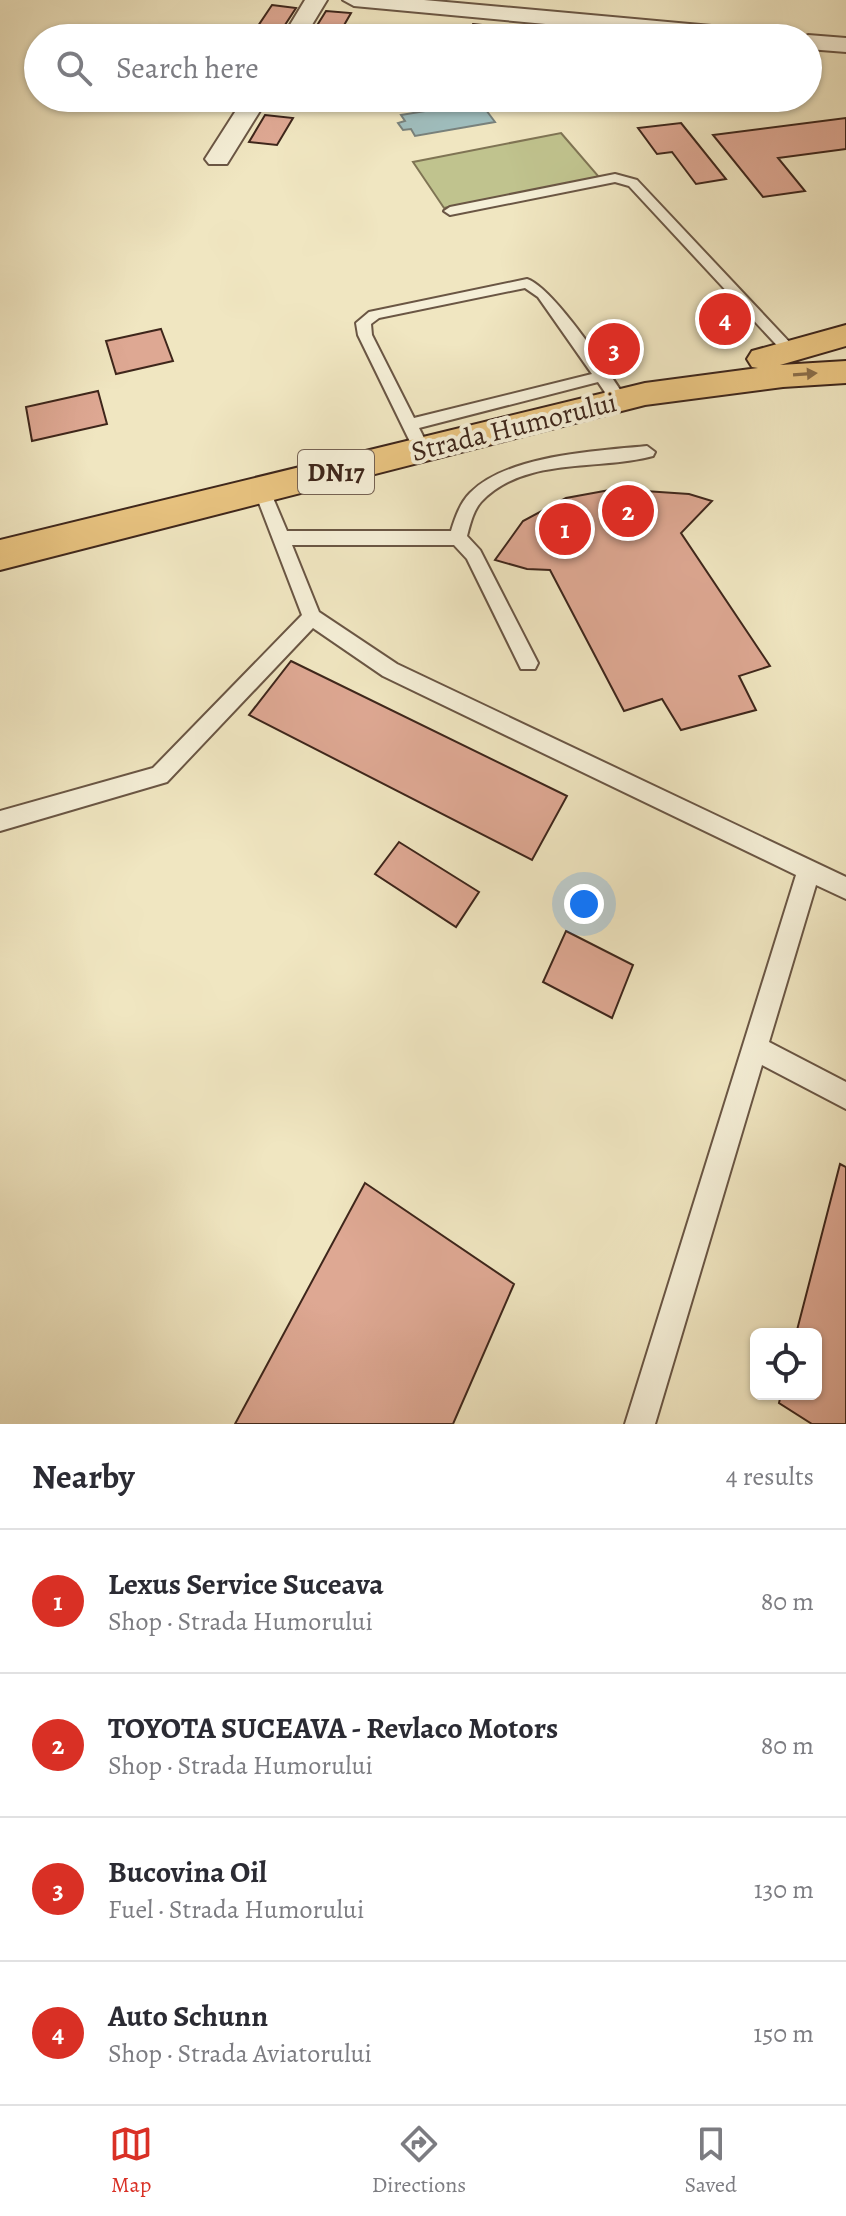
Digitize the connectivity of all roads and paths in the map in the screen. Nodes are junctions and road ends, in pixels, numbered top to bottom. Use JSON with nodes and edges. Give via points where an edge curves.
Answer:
{"nodes":[{"id":1,"x":316,"y":0,"type":"edge"},
{"id":2,"x":354,"y":0,"type":"edge"},
{"id":3,"x":301,"y":24,"type":"edge"},
{"id":4,"x":615,"y":24,"type":"edge"},
{"id":5,"x":822,"y":43,"type":"edge"},
{"id":6,"x":846,"y":45,"type":"edge"},
{"id":7,"x":247,"y":112,"type":"edge"},
{"id":8,"x":218,"y":159,"type":"dead end"},
{"id":9,"x":450,"y":211,"type":"dead end"},
{"id":10,"x":846,"y":335,"type":"edge"},
{"id":11,"x":790,"y":351,"type":"junction"},
{"id":12,"x":846,"y":372,"type":"edge"},
{"id":13,"x":622,"y":390,"type":"junction"},
{"id":14,"x":415,"y":438,"type":"junction"},
{"id":15,"x":647,"y":452,"type":"dead end"},
{"id":16,"x":262,"y":490,"type":"junction"},
{"id":17,"x":281,"y":538,"type":"junction"},
{"id":18,"x":458,"y":538,"type":"junction"},
{"id":19,"x":0,"y":555,"type":"edge"},
{"id":20,"x":312,"y":617,"type":"junction"},
{"id":21,"x":528,"y":663,"type":"dead end"},
{"id":22,"x":0,"y":821,"type":"edge"},
{"id":23,"x":809,"y":870,"type":"junction"},
{"id":24,"x":846,"y":888,"type":"edge"},
{"id":25,"x":754,"y":1047,"type":"junction"},
{"id":26,"x":846,"y":1096,"type":"edge"},
{"id":27,"x":640,"y":1424,"type":"edge"}],
"edges":[{"from":1,"to":3,"type":"street"},
{"from":2,"to":4,"type":"street"},
{"from":5,"to":6,"type":"street"},
{"from":7,"to":8,"type":"street"},
{"from":9,"to":11,"type":"lane","via":[[626,179]]},
{"from":10,"to":11,"type":"main road"},
{"from":11,"to":13,"type":"main road"},
{"from":13,"to":12,"type":"main road","name":"Strada Humorului","number":"DN17","one_way":true},
{"from":13,"to":14,"type":"main road","name":"Strada Humorului","number":"DN17"},
{"from":13,"to":14,"type":"lane","via":[[543,294],[527,283],[374,315],[363,323],[365,335]]},
{"from":14,"to":16,"type":"main road","name":"Strada Humorului","number":"DN17"},
{"from":15,"to":18,"type":"lane","via":[[579,458],[518,473],[477,496]]},
{"from":16,"to":17,"type":"lane"},
{"from":16,"to":19,"type":"main road","name":"Strada Humorului","number":"DN17"},
{"from":17,"to":18,"type":"lane"},
{"from":17,"to":20,"type":"lane"},
{"from":18,"to":21,"type":"lane","via":[[474,555]]},
{"from":20,"to":22,"type":"lane","via":[[160,775]]},
{"from":20,"to":23,"type":"lane","via":[[390,670]]},
{"from":23,"to":24,"type":"lane"},
{"from":23,"to":25,"type":"lane"},
{"from":25,"to":26,"type":"lane"},
{"from":25,"to":27,"type":"lane"}]}
